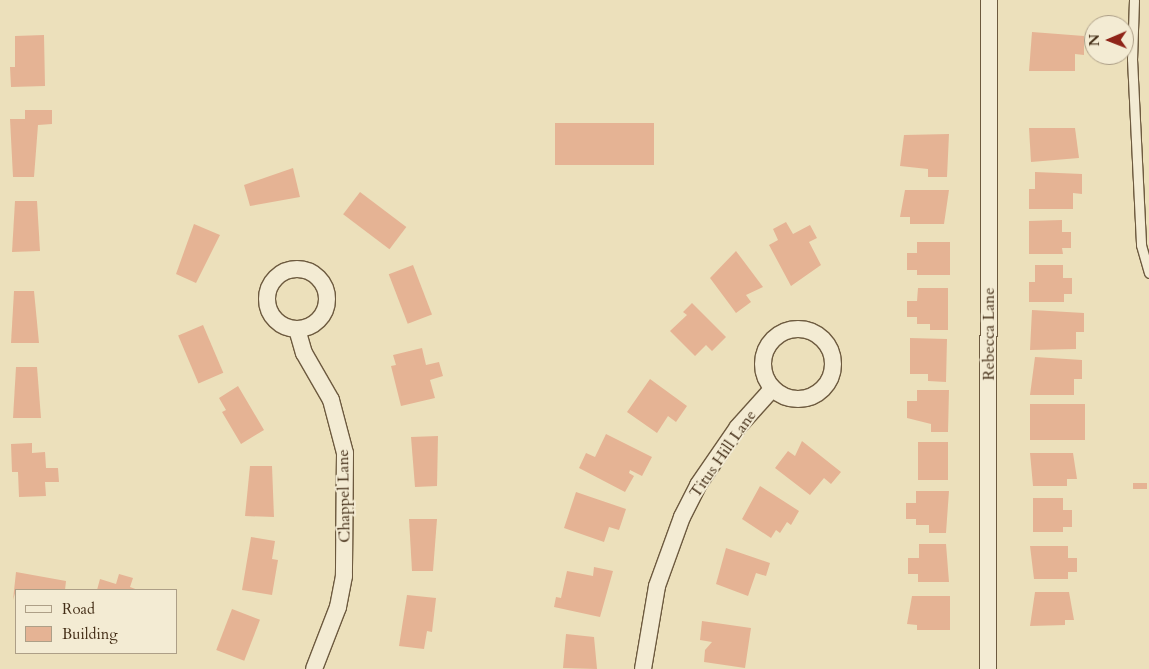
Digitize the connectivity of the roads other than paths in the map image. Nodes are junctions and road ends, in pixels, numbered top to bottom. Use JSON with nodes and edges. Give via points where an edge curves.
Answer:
{"nodes":[{"id":1,"x":989,"y":0,"type":"edge"},
{"id":2,"x":1134,"y":0,"type":"edge"},
{"id":3,"x":1149,"y":273,"type":"edge"},
{"id":4,"x":297,"y":329,"type":"dead end"},
{"id":5,"x":772,"y":388,"type":"junction"},
{"id":6,"x":314,"y":669,"type":"edge"},
{"id":7,"x":644,"y":669,"type":"edge"},
{"id":8,"x":988,"y":669,"type":"edge"}],
"edges":[{"from":1,"to":8,"type":"street","name":"Rebecca Lane"},
{"from":2,"to":3,"type":"lane","via":[[1132,59],[1141,245]]},
{"from":4,"to":6,"type":"street","name":"Chappel Lane","via":[[304,353],[330,400],[345,452],[344,576],[338,607]]},
{"from":5,"to":5,"type":"street","via":[[794,399],[818,393],[831,373],[833,361],[823,339],[801,328],[778,335],[769,343],[763,366]]},
{"from":5,"to":7,"type":"street","name":"Titus Hill Lane","via":[[733,434],[698,485],[682,517],[657,586]]}]}
